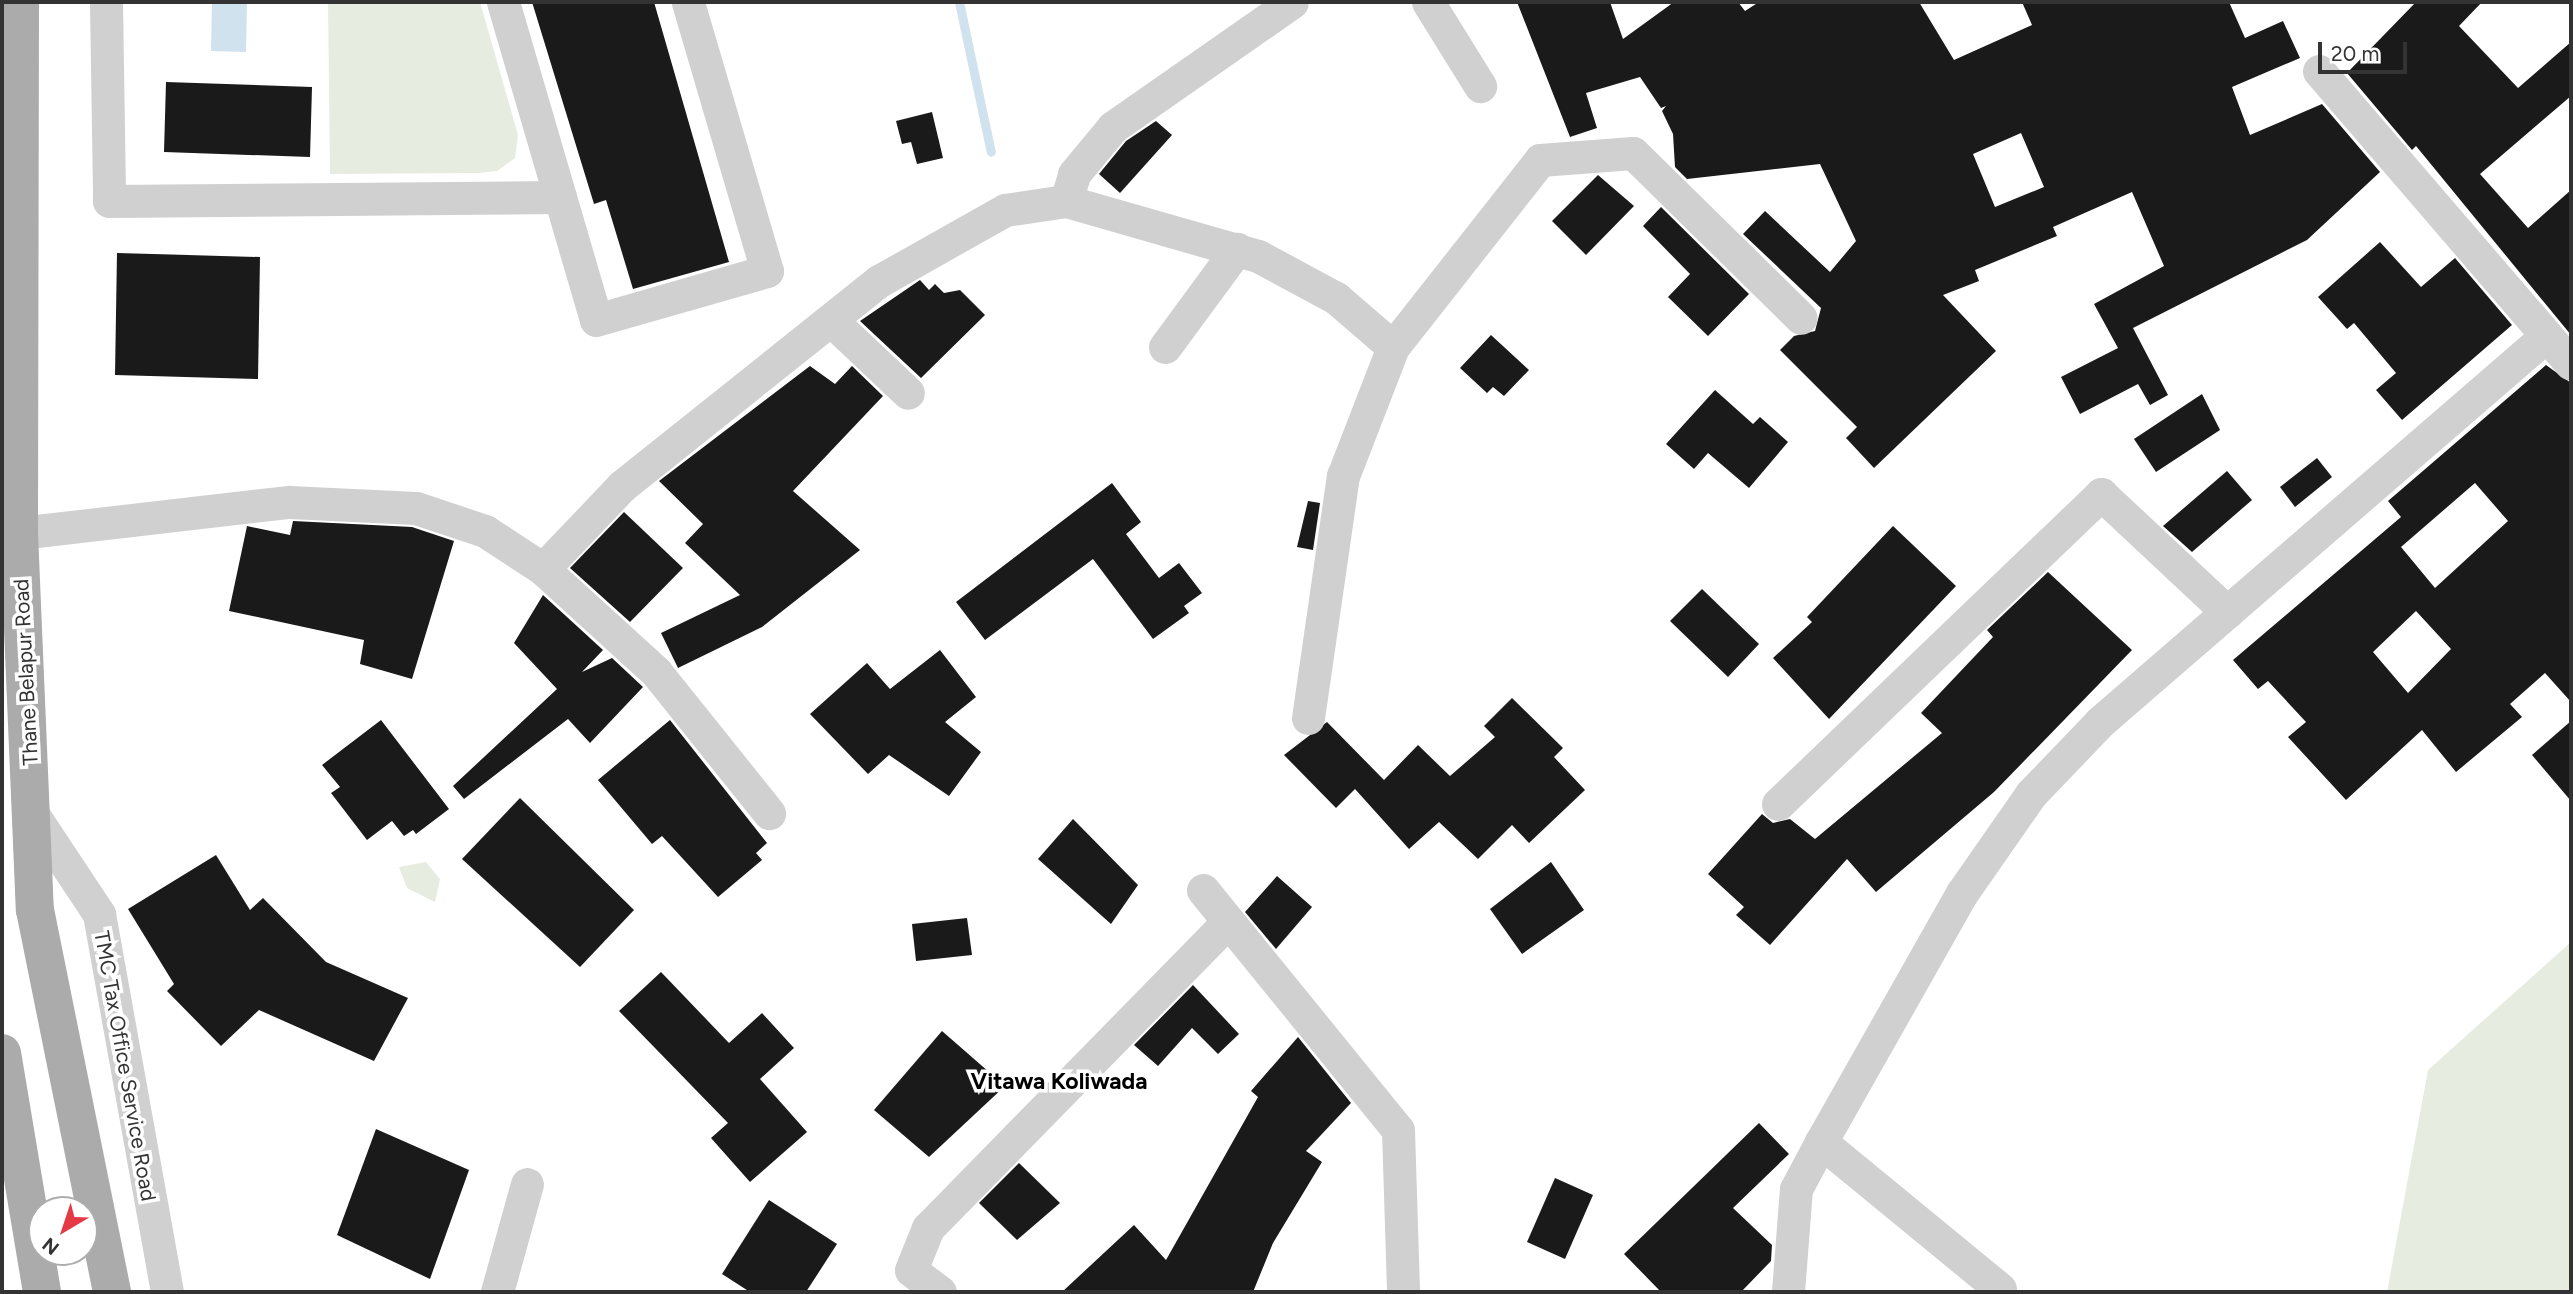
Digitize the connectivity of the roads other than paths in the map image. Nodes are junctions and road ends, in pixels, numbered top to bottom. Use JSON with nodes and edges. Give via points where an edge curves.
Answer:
{"nodes":[{"id":1,"x":20,"y":2,"type":"edge"},
{"id":2,"x":106,"y":2,"type":"edge"},
{"id":3,"x":503,"y":2,"type":"edge"},
{"id":4,"x":688,"y":2,"type":"edge"},
{"id":5,"x":1293,"y":2,"type":"edge"},
{"id":6,"x":1428,"y":2,"type":"edge"},
{"id":7,"x":2319,"y":71,"type":"dead end"},
{"id":8,"x":1480,"y":86,"type":"dead end"},
{"id":9,"x":560,"y":197,"type":"junction"},
{"id":10,"x":1066,"y":201,"type":"junction"},
{"id":11,"x":1237,"y":249,"type":"junction"},
{"id":12,"x":1801,"y":318,"type":"dead end"},
{"id":13,"x":833,"y":322,"type":"junction"},
{"id":14,"x":2546,"y":336,"type":"junction"},
{"id":15,"x":1165,"y":347,"type":"dead end"},
{"id":16,"x":1393,"y":347,"type":"junction"},
{"id":17,"x":2571,"y":364,"type":"edge"},
{"id":18,"x":908,"y":393,"type":"dead end"},
{"id":19,"x":10,"y":534,"type":"edge"},
{"id":20,"x":543,"y":569,"type":"junction"},
{"id":21,"x":2227,"y":612,"type":"junction"},
{"id":22,"x":1308,"y":718,"type":"dead end"},
{"id":23,"x":1778,"y":804,"type":"dead end"},
{"id":24,"x":769,"y":813,"type":"dead end"},
{"id":25,"x":34,"y":816,"type":"junction"},
{"id":26,"x":1203,"y":890,"type":"dead end"},
{"id":27,"x":1228,"y":922,"type":"junction"},
{"id":28,"x":2,"y":1053,"type":"edge"},
{"id":29,"x":1821,"y":1142,"type":"junction"},
{"id":30,"x":527,"y":1184,"type":"dead end"},
{"id":31,"x":902,"y":1281,"type":"edge"},
{"id":32,"x":2000,"y":1289,"type":"dead end"},
{"id":33,"x":43,"y":1292,"type":"edge"},
{"id":34,"x":112,"y":1292,"type":"edge"},
{"id":35,"x":167,"y":1292,"type":"edge"},
{"id":36,"x":497,"y":1292,"type":"edge"},
{"id":37,"x":940,"y":1292,"type":"edge"},
{"id":38,"x":1403,"y":1292,"type":"edge"},
{"id":39,"x":1788,"y":1292,"type":"edge"}],
"edges":[{"from":1,"to":19,"type":"main road","name":"Thane Belapur Road"},
{"from":2,"to":9,"type":"street","via":[[109,201]]},
{"from":3,"to":9,"type":"street"},
{"from":4,"to":9,"type":"street","via":[[767,271],[596,320]]},
{"from":5,"to":10,"type":"street","via":[[1113,127],[1074,174]]},
{"from":6,"to":8,"type":"street"},
{"from":7,"to":14,"type":"street"},
{"from":10,"to":11,"type":"street"},
{"from":10,"to":13,"type":"street","via":[[1006,210],[928,248]]},
{"from":11,"to":15,"type":"street"},
{"from":11,"to":16,"type":"street","via":[[1336,298]]},
{"from":12,"to":16,"type":"street","via":[[1633,153],[1540,160]]},
{"from":13,"to":18,"type":"street"},
{"from":13,"to":20,"type":"street","via":[[622,485]]},
{"from":14,"to":17,"type":"street"},
{"from":14,"to":21,"type":"street"},
{"from":16,"to":22,"type":"street","via":[[1343,476]]},
{"from":19,"to":20,"type":"street","via":[[289,502],[416,508],[485,531]]},
{"from":19,"to":25,"type":"main road","name":"Thane Belapur Road"},
{"from":20,"to":24,"type":"street","via":[[656,672]]},
{"from":21,"to":23,"type":"street","via":[[2101,494]]},
{"from":21,"to":29,"type":"street","via":[[2100,722],[2031,794],[1973,874]]},
{"from":25,"to":34,"type":"main road","name":"Thane Belapur Road","via":[[35,910]]},
{"from":25,"to":35,"type":"street","name":"TMC Tax Office Service Road","via":[[99,914]]},
{"from":26,"to":27,"type":"street"},
{"from":27,"to":31,"type":"street","via":[[928,1227]]},
{"from":27,"to":38,"type":"street","via":[[1398,1130]]},
{"from":28,"to":33,"type":"main road"},
{"from":29,"to":32,"type":"street"},
{"from":29,"to":39,"type":"street","via":[[1796,1189]]},
{"from":30,"to":36,"type":"street"},
{"from":31,"to":37,"type":"street"}]}
